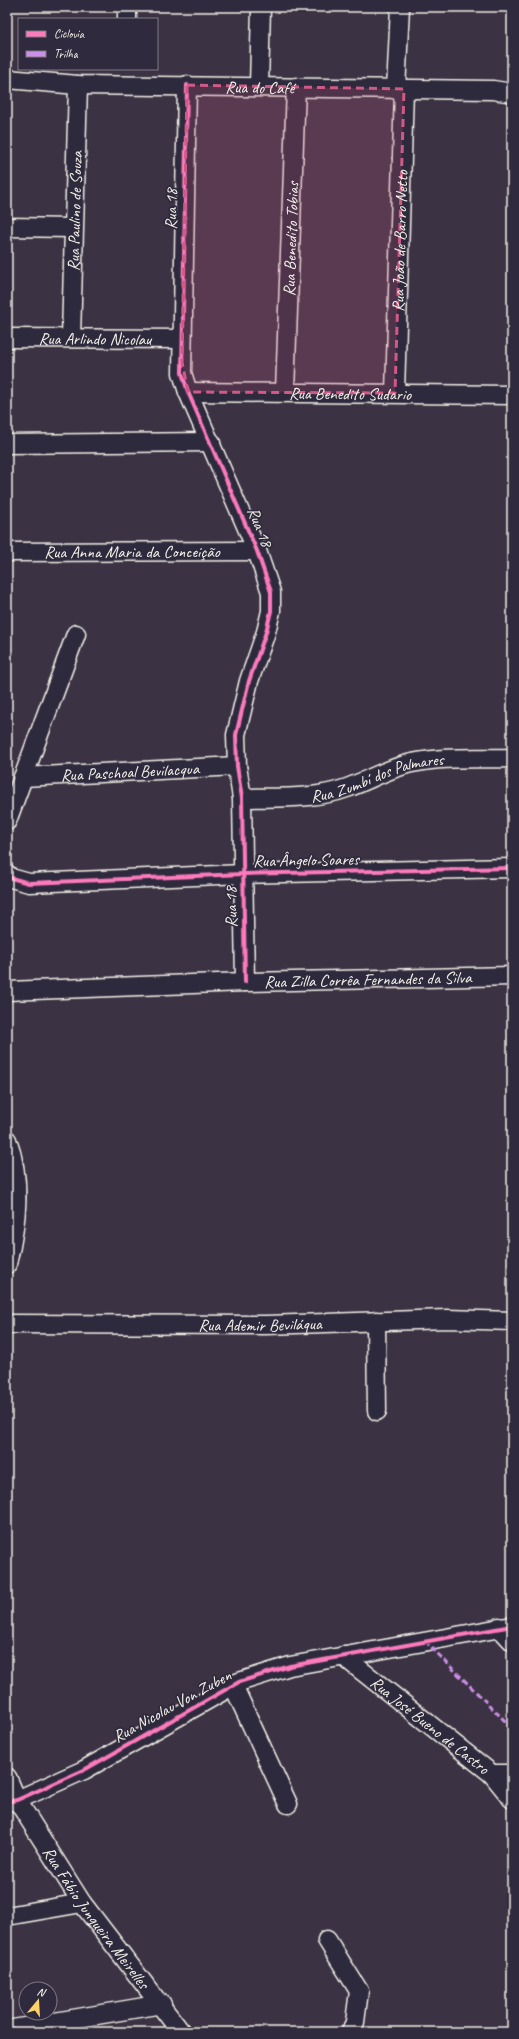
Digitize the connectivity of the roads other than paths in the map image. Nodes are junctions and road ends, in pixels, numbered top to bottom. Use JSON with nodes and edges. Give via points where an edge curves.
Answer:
{"nodes":[{"id":1,"x":127,"y":7,"type":"edge"},
{"id":2,"x":261,"y":7,"type":"edge"},
{"id":3,"x":400,"y":7,"type":"edge"},
{"id":4,"x":127,"y":18,"type":"edge"},
{"id":5,"x":124,"y":76,"type":"edge"},
{"id":6,"x":7,"y":80,"type":"edge"},
{"id":7,"x":78,"y":85,"type":"junction"},
{"id":8,"x":187,"y":85,"type":"junction"},
{"id":9,"x":259,"y":86,"type":"junction"},
{"id":10,"x":296,"y":88,"type":"junction"},
{"id":11,"x":400,"y":89,"type":"junction"},
{"id":12,"x":512,"y":93,"type":"edge"},
{"id":13,"x":7,"y":227,"type":"edge"},
{"id":14,"x":72,"y":228,"type":"junction"},
{"id":15,"x":71,"y":337,"type":"junction"},
{"id":16,"x":7,"y":338,"type":"edge"},
{"id":17,"x":182,"y":339,"type":"junction"},
{"id":18,"x":188,"y":392,"type":"junction"},
{"id":19,"x":285,"y":392,"type":"junction"},
{"id":20,"x":395,"y":393,"type":"junction"},
{"id":21,"x":512,"y":395,"type":"edge"},
{"id":22,"x":211,"y":442,"type":"junction"},
{"id":23,"x":7,"y":444,"type":"edge"},
{"id":24,"x":257,"y":551,"type":"junction"},
{"id":25,"x":7,"y":552,"type":"edge"},
{"id":26,"x":76,"y":634,"type":"dead end"},
{"id":27,"x":512,"y":758,"type":"edge"},
{"id":28,"x":237,"y":766,"type":"junction"},
{"id":29,"x":23,"y":777,"type":"junction"},
{"id":30,"x":242,"y":798,"type":"junction"},
{"id":31,"x":7,"y":821,"type":"edge"},
{"id":32,"x":512,"y":868,"type":"edge"},
{"id":33,"x":7,"y":874,"type":"edge"},
{"id":34,"x":243,"y":874,"type":"junction"},
{"id":35,"x":512,"y":976,"type":"edge"},
{"id":36,"x":245,"y":982,"type":"junction"},
{"id":37,"x":7,"y":991,"type":"edge"},
{"id":38,"x":7,"y":1140,"type":"edge"},
{"id":39,"x":7,"y":1264,"type":"edge"},
{"id":40,"x":512,"y":1321,"type":"edge"},
{"id":41,"x":376,"y":1322,"type":"junction"},
{"id":42,"x":7,"y":1324,"type":"edge"},
{"id":43,"x":377,"y":1411,"type":"dead end"},
{"id":44,"x":506,"y":1626,"type":"edge"},
{"id":45,"x":512,"y":1641,"type":"edge"},
{"id":46,"x":343,"y":1656,"type":"junction"},
{"id":47,"x":233,"y":1685,"type":"junction"},
{"id":48,"x":492,"y":1774,"type":"junction"},
{"id":49,"x":512,"y":1774,"type":"edge"},
{"id":50,"x":7,"y":1777,"type":"edge"},
{"id":51,"x":512,"y":1799,"type":"edge"},
{"id":52,"x":12,"y":1801,"type":"edge"},
{"id":53,"x":288,"y":1804,"type":"dead end"},
{"id":54,"x":82,"y":1903,"type":"junction"},
{"id":55,"x":7,"y":1916,"type":"edge"},
{"id":56,"x":327,"y":1940,"type":"dead end"},
{"id":57,"x":162,"y":2004,"type":"junction"},
{"id":58,"x":7,"y":2030,"type":"edge"},
{"id":59,"x":182,"y":2032,"type":"edge"},
{"id":60,"x":351,"y":2032,"type":"edge"}],
"edges":[{"from":1,"to":4,"type":"street"},
{"from":2,"to":9,"type":"street"},
{"from":3,"to":11,"type":"street","name":"Rua João de Barro Netto"},
{"from":5,"to":7,"type":"street","name":"Rua do Café"},
{"from":5,"to":8,"type":"street","name":"Rua do Café"},
{"from":6,"to":7,"type":"street","name":"Rua do Café"},
{"from":7,"to":14,"type":"street","name":"Rua Paulino de Souza"},
{"from":8,"to":9,"type":"street","name":"Rua do Café"},
{"from":8,"to":17,"type":"street","name":"Rua 18"},
{"from":9,"to":10,"type":"street","name":"Rua do Café"},
{"from":10,"to":11,"type":"street","name":"Rua do Café"},
{"from":10,"to":19,"type":"street","name":"Rua Benedito Tobias"},
{"from":11,"to":12,"type":"street","name":"Rua do Café","via":[[493,90]]},
{"from":11,"to":20,"type":"street","name":"Rua João de Barro Netto"},
{"from":13,"to":14,"type":"street"},
{"from":14,"to":15,"type":"street","name":"Rua Paulino de Souza"},
{"from":15,"to":16,"type":"street","name":"Rua Arlindo Nicolau"},
{"from":15,"to":17,"type":"street","name":"Rua Arlindo Nicolau"},
{"from":17,"to":18,"type":"street","name":"Rua 18","via":[[182,373]]},
{"from":18,"to":19,"type":"street","name":"Rua Benedito Sudario"},
{"from":18,"to":22,"type":"street","name":"Rua 18"},
{"from":19,"to":20,"type":"street","name":"Rua Benedito Sudario"},
{"from":20,"to":21,"type":"street","name":"Rua Benedito Sudario"},
{"from":22,"to":23,"type":"street"},
{"from":22,"to":24,"type":"street","name":"Rua 18"},
{"from":24,"to":25,"type":"street","name":"Rua Anna Maria da Conceição"},
{"from":24,"to":28,"type":"street","name":"Rua 18","via":[[271,592],[270,611],[266,632],[241,710],[236,735]]},
{"from":26,"to":29,"type":"street"},
{"from":27,"to":30,"type":"street","name":"Rua Zumbí dos Palmares","via":[[412,763],[387,770],[347,788],[318,795]]},
{"from":28,"to":29,"type":"street","name":"Rua Paschoal Bevilacqua"},
{"from":28,"to":30,"type":"street","name":"Rua 18"},
{"from":29,"to":31,"type":"street"},
{"from":30,"to":34,"type":"street","name":"Rua 18"},
{"from":32,"to":34,"type":"street","name":"Rua Ângelo Soares"},
{"from":33,"to":34,"type":"street","name":"Rua Ângelo Soares","via":[[11,878],[29,883]]},
{"from":34,"to":36,"type":"street","name":"Rua 18"},
{"from":35,"to":36,"type":"street","name":"Rua Zilla Corrêa Fernandes da Silva"},
{"from":36,"to":37,"type":"street","name":"Rua Zilla Corrêa Fernandes da Silva"},
{"from":38,"to":39,"type":"street","via":[[16,1172],[17,1207]]},
{"from":40,"to":41,"type":"street","name":"Rua Ademir Beviláqua","via":[[447,1319]]},
{"from":41,"to":42,"type":"street","name":"Rua Ademir Beviláqua","via":[[266,1325]]},
{"from":41,"to":43,"type":"street"},
{"from":44,"to":45,"type":"street"},
{"from":44,"to":46,"type":"street","name":"Rua Nicolau Von Zuben"},
{"from":46,"to":47,"type":"street","name":"Rua Nicolau Von Zuben","via":[[290,1666]]},
{"from":46,"to":48,"type":"street","name":"Rua José Bueno de Castro"},
{"from":47,"to":52,"type":"street","name":"Rua Nicolau Von Zuben","via":[[84,1770]]},
{"from":47,"to":53,"type":"street"},
{"from":48,"to":49,"type":"street"},
{"from":48,"to":51,"type":"street","name":"Rua José Bueno de Castro"},
{"from":50,"to":52,"type":"street","name":"Rua Fábio Junqueira Meirelles"},
{"from":52,"to":54,"type":"street","name":"Rua Fábio Junqueira Meirelles"},
{"from":54,"to":55,"type":"street"},
{"from":54,"to":57,"type":"street","name":"Rua Fábio Junqueira Meirelles"},
{"from":56,"to":60,"type":"street","via":[[359,1991],[355,2022]]},
{"from":57,"to":58,"type":"street"},
{"from":57,"to":59,"type":"street","name":"Rua Fábio Junqueira Meirelles"}]}
